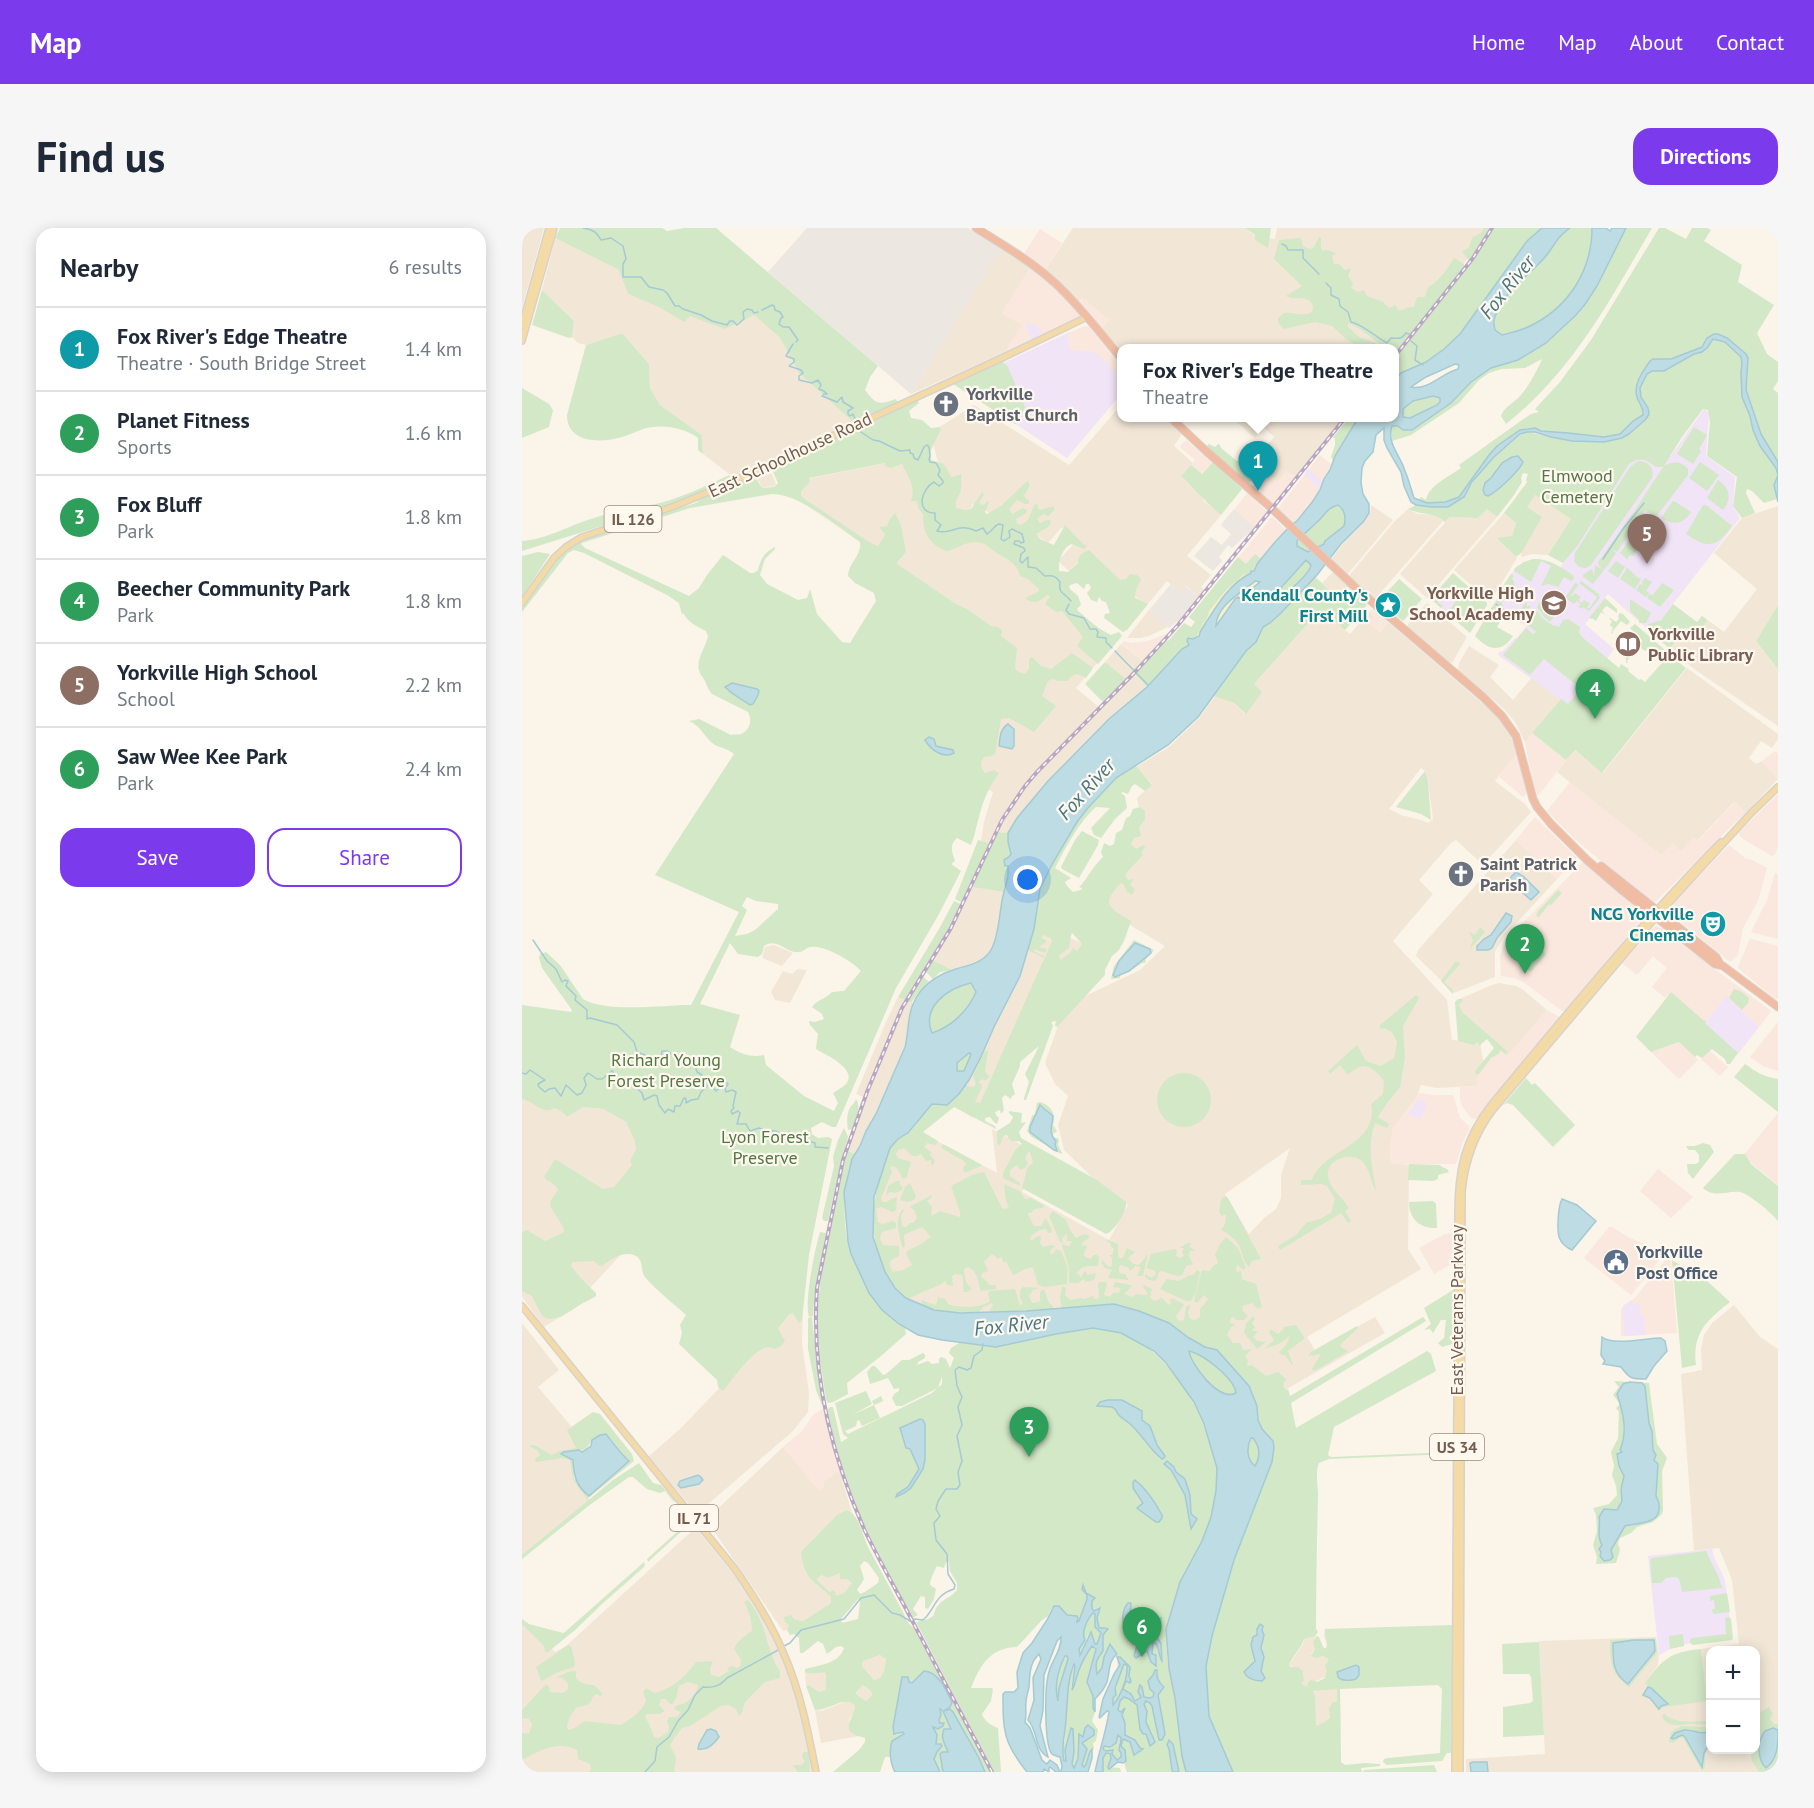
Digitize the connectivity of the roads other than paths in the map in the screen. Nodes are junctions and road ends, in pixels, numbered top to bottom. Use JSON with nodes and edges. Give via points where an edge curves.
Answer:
{"nodes":[{"id":1,"x":549,"y":228,"type":"edge"},
{"id":2,"x":554,"y":228,"type":"edge"},
{"id":3,"x":976,"y":228,"type":"edge"},
{"id":4,"x":1087,"y":317,"type":"junction"},
{"id":5,"x":1075,"y":323,"type":"junction"},
{"id":6,"x":522,"y":325,"type":"edge"},
{"id":7,"x":1094,"y":326,"type":"junction"},
{"id":8,"x":522,"y":341,"type":"edge"},
{"id":9,"x":1117,"y":353,"type":"edge"},
{"id":10,"x":1176,"y":422,"type":"edge"},
{"id":11,"x":522,"y":603,"type":"edge"},
{"id":12,"x":1778,"y":787,"type":"edge"},
{"id":13,"x":1665,"y":904,"type":"junction"},
{"id":14,"x":1645,"y":906,"type":"junction"},
{"id":15,"x":1656,"y":914,"type":"junction"},
{"id":16,"x":1666,"y":922,"type":"junction"},
{"id":17,"x":1645,"y":926,"type":"junction"},
{"id":18,"x":1778,"y":1007,"type":"edge"},
{"id":19,"x":522,"y":1306,"type":"edge"},
{"id":20,"x":816,"y":1772,"type":"edge"},
{"id":21,"x":1457,"y":1772,"type":"edge"}],
"edges":[{"from":1,"to":6,"type":"main road"},
{"from":2,"to":8,"type":"main road"},
{"from":3,"to":4,"type":"highway","via":[[1034,265]]},
{"from":4,"to":5,"type":"main road","name":"East Schoolhouse Road"},
{"from":4,"to":7,"type":"highway"},
{"from":5,"to":7,"type":"main road"},
{"from":5,"to":11,"type":"main road","name":"East Schoolhouse Road","number":"IL 126","via":[[688,501],[579,538],[554,558]]},
{"from":7,"to":9,"type":"highway"},
{"from":10,"to":14,"type":"highway","via":[[1264,506],[1502,716],[1516,736],[1537,807],[1614,884]]},
{"from":12,"to":13,"type":"main road","number":"US 34"},
{"from":13,"to":14,"type":"main road"},
{"from":13,"to":15,"type":"main road","number":"US 34"},
{"from":13,"to":16,"type":"main road"},
{"from":14,"to":15,"type":"highway"},
{"from":14,"to":17,"type":"main road"},
{"from":15,"to":16,"type":"highway"},
{"from":15,"to":17,"type":"main road","name":"East Veterans Parkway","number":"US 34"},
{"from":16,"to":17,"type":"main road"},
{"from":16,"to":18,"type":"highway"},
{"from":17,"to":21,"type":"main road","name":"East Veterans Parkway","number":"US 34","via":[[1487,1111],[1469,1142],[1461,1168]]},
{"from":19,"to":20,"type":"main road","number":"IL 71","via":[[735,1569],[754,1598],[779,1642],[799,1695]]}]}
